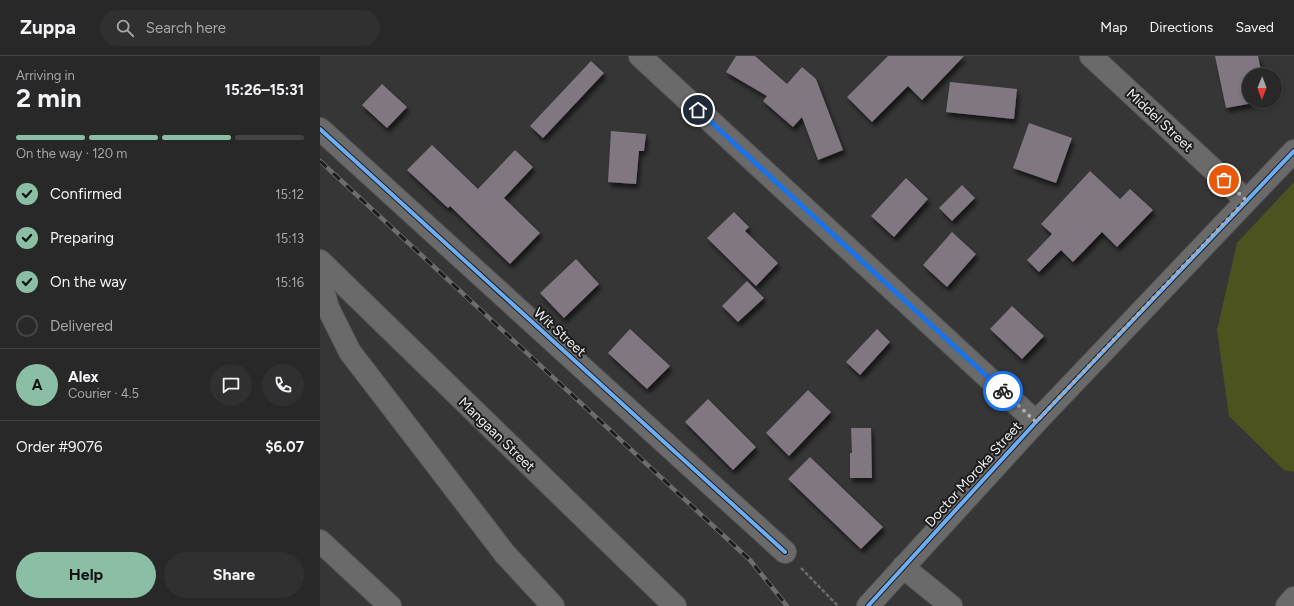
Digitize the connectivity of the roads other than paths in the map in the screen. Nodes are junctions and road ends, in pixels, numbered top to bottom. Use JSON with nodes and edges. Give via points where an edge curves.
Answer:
{"nodes":[{"id":1,"x":640,"y":56,"type":"edge"},
{"id":2,"x":1091,"y":56,"type":"edge"},
{"id":3,"x":320,"y":129,"type":"edge"},
{"id":4,"x":1294,"y":151,"type":"edge"},
{"id":5,"x":1246,"y":200,"type":"junction"},
{"id":6,"x":320,"y":261,"type":"edge"},
{"id":7,"x":320,"y":280,"type":"edge"},
{"id":8,"x":1036,"y":422,"type":"junction"},
{"id":9,"x":320,"y":541,"type":"edge"},
{"id":10,"x":785,"y":552,"type":"road end"},
{"id":11,"x":903,"y":567,"type":"junction"},
{"id":12,"x":1294,"y":598,"type":"edge"},
{"id":13,"x":390,"y":606,"type":"edge"},
{"id":14,"x":553,"y":606,"type":"edge"},
{"id":15,"x":675,"y":606,"type":"edge"},
{"id":16,"x":868,"y":606,"type":"edge"},
{"id":17,"x":951,"y":606,"type":"edge"},
{"id":18,"x":1287,"y":606,"type":"edge"}],
"edges":[{"from":1,"to":8,"type":"street"},
{"from":2,"to":5,"type":"street","name":"Middel Street"},
{"from":3,"to":10,"type":"street","name":"Wit Street"},
{"from":4,"to":5,"type":"street","name":"Doctor Moroka Street"},
{"from":5,"to":8,"type":"street","name":"Doctor Moroka Street"},
{"from":6,"to":15,"type":"street","name":"Mangaan Street"},
{"from":7,"to":14,"type":"street","via":[[328,308],[350,352],[505,554]]},
{"from":8,"to":11,"type":"street","name":"Doctor Moroka Street"},
{"from":9,"to":13,"type":"street"},
{"from":11,"to":16,"type":"street","name":"Doctor Moroka Street"},
{"from":11,"to":17,"type":"street"},
{"from":12,"to":18,"type":"street"}]}
